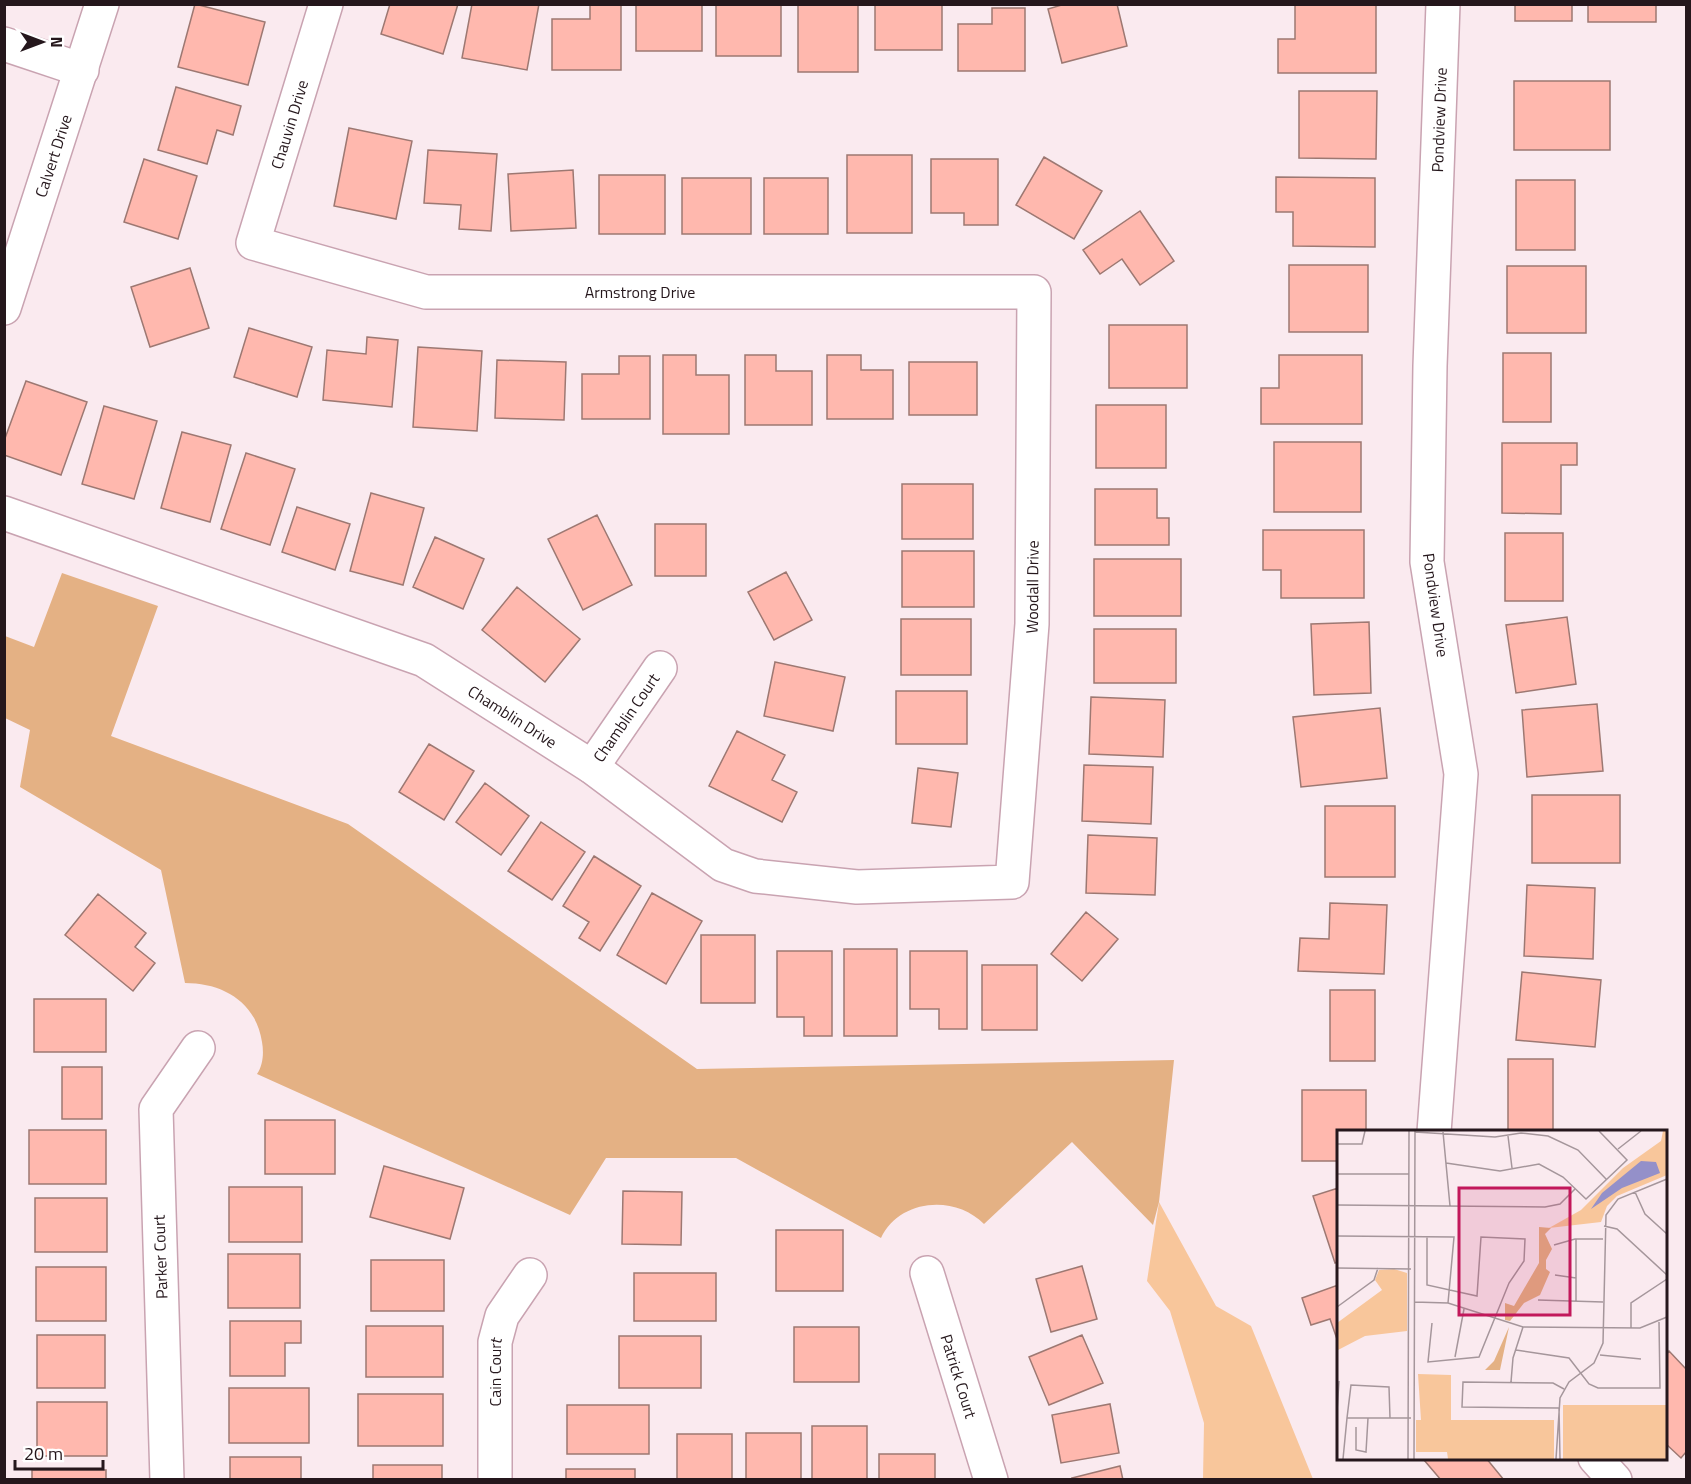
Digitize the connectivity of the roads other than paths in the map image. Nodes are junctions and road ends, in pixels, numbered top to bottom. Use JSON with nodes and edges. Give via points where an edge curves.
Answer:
{"nodes":[{"id":1,"x":102,"y":4,"type":"edge"},
{"id":2,"x":326,"y":4,"type":"edge"},
{"id":3,"x":1443,"y":4,"type":"edge"},
{"id":4,"x":4,"y":44,"type":"edge"},
{"id":5,"x":82,"y":70,"type":"junction"},
{"id":6,"x":253,"y":243,"type":"joint"},
{"id":7,"x":1034,"y":292,"type":"joint"},
{"id":8,"x":4,"y":308,"type":"edge"},
{"id":9,"x":4,"y":513,"type":"edge"},
{"id":10,"x":660,"y":668,"type":"dead end"},
{"id":11,"x":592,"y":767,"type":"junction"},
{"id":12,"x":1012,"y":882,"type":"joint"},
{"id":13,"x":198,"y":1048,"type":"dead end"},
{"id":14,"x":1434,"y":1130,"type":"edge"},
{"id":15,"x":927,"y":1273,"type":"dead end"},
{"id":16,"x":530,"y":1275,"type":"dead end"},
{"id":17,"x":1597,"y":1460,"type":"edge"},
{"id":18,"x":167,"y":1479,"type":"edge"},
{"id":19,"x":495,"y":1479,"type":"edge"},
{"id":20,"x":991,"y":1479,"type":"edge"},
{"id":21,"x":1615,"y":1479,"type":"edge"}],
"edges":[{"from":1,"to":5,"type":"street","name":"Calvert Drive"},
{"from":2,"to":6,"type":"street","name":"Chauvin Drive"},
{"from":3,"to":14,"type":"street","name":"Pondview Drive","via":[[1427,562],[1461,774]]},
{"from":4,"to":5,"type":"street"},
{"from":5,"to":8,"type":"street","name":"Calvert Drive"},
{"from":6,"to":7,"type":"street","name":"Armstrong Drive","via":[[426,292]]},
{"from":7,"to":12,"type":"street","name":"Woodall Drive","via":[[1032,624]]},
{"from":9,"to":11,"type":"street","name":"Chamblin Drive","via":[[424,660]]},
{"from":10,"to":11,"type":"street","name":"Chamblin Court"},
{"from":11,"to":12,"type":"street","name":"Chamblin Drive","via":[[723,865],[755,876],[856,887]]},
{"from":13,"to":18,"type":"street","name":"Parker Court","via":[[156,1109]]},
{"from":15,"to":20,"type":"street","name":"Patrick Court"},
{"from":16,"to":19,"type":"street","name":"Cain Court","via":[[501,1316],[495,1342]]},
{"from":17,"to":21,"type":"street"}]}
